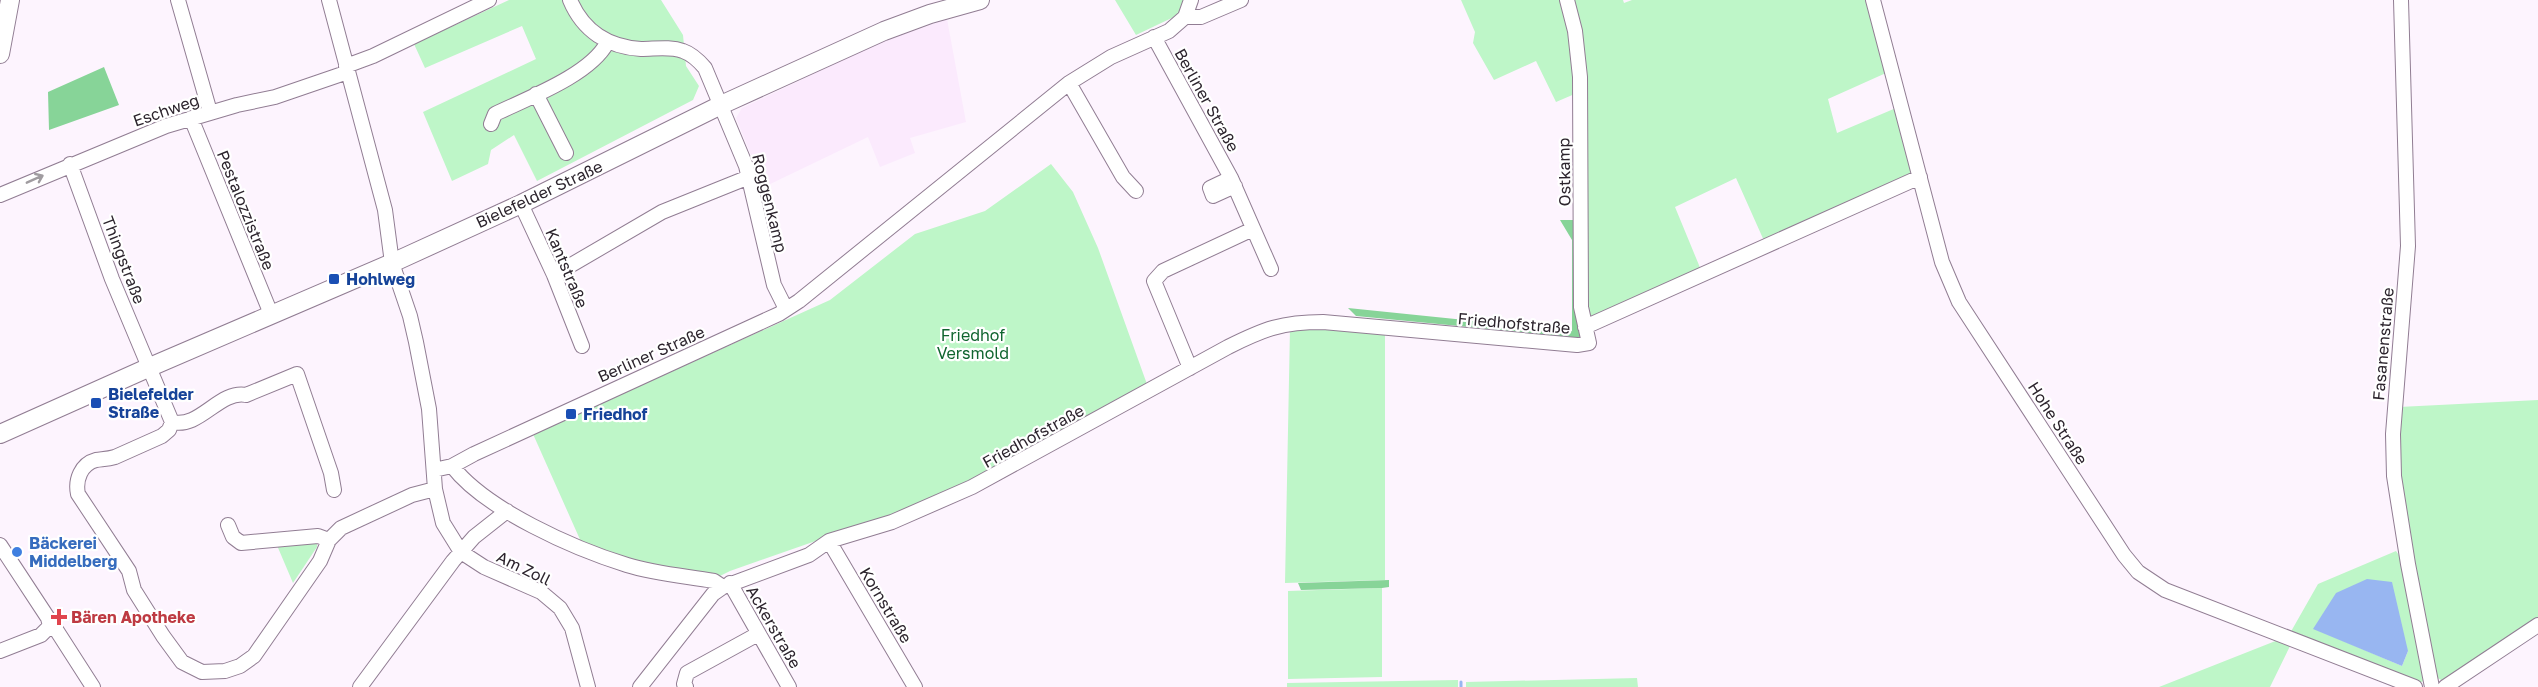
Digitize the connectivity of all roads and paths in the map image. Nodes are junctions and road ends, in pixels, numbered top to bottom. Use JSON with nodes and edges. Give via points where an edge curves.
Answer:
{"nodes":[{"id":1,"x":10,"y":0,"type":"edge"},
{"id":2,"x":178,"y":0,"type":"edge"},
{"id":3,"x":329,"y":0,"type":"edge"},
{"id":4,"x":489,"y":0,"type":"edge"},
{"id":5,"x":570,"y":0,"type":"edge"},
{"id":6,"x":980,"y":0,"type":"edge"},
{"id":7,"x":1191,"y":0,"type":"edge"},
{"id":8,"x":1241,"y":0,"type":"edge"},
{"id":9,"x":1567,"y":0,"type":"edge"},
{"id":10,"x":1873,"y":0,"type":"edge"},
{"id":11,"x":2401,"y":0,"type":"edge"},
{"id":12,"x":1185,"y":16,"type":"junction"},
{"id":13,"x":1154,"y":37,"type":"junction"},
{"id":14,"x":607,"y":43,"type":"junction"},
{"id":15,"x":0,"y":54,"type":"edge"},
{"id":16,"x":347,"y":69,"type":"junction"},
{"id":17,"x":1069,"y":83,"type":"junction"},
{"id":18,"x":536,"y":94,"type":"junction"},
{"id":19,"x":721,"y":105,"type":"junction"},
{"id":20,"x":210,"y":112,"type":"junction"},
{"id":21,"x":191,"y":118,"type":"junction"},
{"id":22,"x":491,"y":124,"type":"dead end"},
{"id":23,"x":566,"y":153,"type":"dead end"},
{"id":24,"x":70,"y":164,"type":"junction"},
{"id":25,"x":749,"y":177,"type":"junction"},
{"id":26,"x":1920,"y":177,"type":"junction"},
{"id":27,"x":1136,"y":191,"type":"dead end"},
{"id":28,"x":0,"y":195,"type":"edge"},
{"id":29,"x":520,"y":204,"type":"junction"},
{"id":30,"x":1253,"y":229,"type":"junction"},
{"id":31,"x":392,"y":263,"type":"junction"},
{"id":32,"x":1271,"y":269,"type":"dead end"},
{"id":33,"x":554,"y":275,"type":"junction"},
{"id":34,"x":786,"y":309,"type":"junction"},
{"id":35,"x":271,"y":314,"type":"junction"},
{"id":36,"x":1585,"y":327,"type":"junction"},
{"id":37,"x":1589,"y":343,"type":"joint"},
{"id":38,"x":582,"y":346,"type":"dead end"},
{"id":39,"x":150,"y":367,"type":"junction"},
{"id":40,"x":1190,"y":368,"type":"junction"},
{"id":41,"x":172,"y":422,"type":"junction"},
{"id":42,"x":0,"y":434,"type":"edge"},
{"id":43,"x":452,"y":466,"type":"junction"},
{"id":44,"x":434,"y":470,"type":"junction"},
{"id":45,"x":435,"y":489,"type":"junction"},
{"id":46,"x":334,"y":490,"type":"dead end"},
{"id":47,"x":507,"y":511,"type":"junction"},
{"id":48,"x":228,"y":525,"type":"dead end"},
{"id":49,"x":329,"y":540,"type":"junction"},
{"id":50,"x":829,"y":541,"type":"junction"},
{"id":51,"x":0,"y":545,"type":"edge"},
{"id":52,"x":461,"y":552,"type":"junction"},
{"id":53,"x":726,"y":585,"type":"junction"},
{"id":54,"x":2538,"y":625,"type":"edge"},
{"id":55,"x":50,"y":626,"type":"junction"},
{"id":56,"x":758,"y":634,"type":"junction"},
{"id":57,"x":0,"y":651,"type":"edge"},
{"id":58,"x":685,"y":686,"type":"edge"},
{"id":59,"x":93,"y":687,"type":"edge"},
{"id":60,"x":360,"y":687,"type":"edge"},
{"id":61,"x":588,"y":687,"type":"edge"},
{"id":62,"x":640,"y":687,"type":"edge"},
{"id":63,"x":789,"y":687,"type":"edge"},
{"id":64,"x":915,"y":687,"type":"edge"},
{"id":65,"x":2415,"y":687,"type":"edge"},
{"id":66,"x":2432,"y":687,"type":"edge"},
{"id":67,"x":2445,"y":687,"type":"edge"}],
"edges":[{"from":1,"to":15,"type":"main road"},
{"from":2,"to":20,"type":"street"},
{"from":3,"to":16,"type":"street"},
{"from":4,"to":16,"type":"street","name":"Eschweg"},
{"from":5,"to":14,"type":"street","via":[[582,21]]},
{"from":6,"to":19,"type":"main road","name":"Bielefelder Straße","via":[[884,31]]},
{"from":7,"to":12,"type":"street"},
{"from":8,"to":12,"type":"street","name":"Berliner Straße","via":[[1201,17]]},
{"from":9,"to":36,"type":"street","name":"Ostkamp","via":[[1580,77],[1581,307]]},
{"from":10,"to":26,"type":"street","name":"Hohe Straße"},
{"from":11,"to":66,"type":"street","name":"Fasanenstraße","via":[[2408,246],[2393,434],[2394,476]]},
{"from":12,"to":13,"type":"street","name":"Berliner Straße","via":[[1170,31]]},
{"from":13,"to":17,"type":"street","name":"Berliner Straße","via":[[1105,60]]},
{"from":13,"to":30,"type":"street","name":"Berliner Straße","via":[[1233,182]]},
{"from":14,"to":18,"type":"street","via":[[589,66]]},
{"from":14,"to":19,"type":"street","name":"Roggenkamp","via":[[682,51],[697,59]]},
{"from":16,"to":20,"type":"street","name":"Eschweg","via":[[275,97]]},
{"from":16,"to":31,"type":"street","via":[[385,210]]},
{"from":17,"to":27,"type":"street","via":[[1123,177]]},
{"from":17,"to":34,"type":"street","name":"Berliner Straße"},
{"from":18,"to":22,"type":"street","via":[[495,114]]},
{"from":18,"to":23,"type":"street"},
{"from":19,"to":25,"type":"street","name":"Roggenkamp"},
{"from":19,"to":29,"type":"main road","name":"Bielefelder Straße"},
{"from":20,"to":21,"type":"street","name":"Eschweg"},
{"from":21,"to":24,"type":"street","name":"Eschweg"},
{"from":21,"to":35,"type":"street","name":"Pestalozzistraße"},
{"from":28,"to":24,"type":"street","name":"Eschweg","one_way":true},
{"from":24,"to":39,"type":"street","name":"Thingstraße","via":[[111,279]]},
{"from":25,"to":33,"type":"street","via":[[662,212]]},
{"from":25,"to":34,"type":"street","name":"Roggenkamp","via":[[774,285]]},
{"from":26,"to":36,"type":"street","name":"Friedhofstraße"},
{"from":26,"to":65,"type":"street","name":"Hohe Straße","via":[[1942,262],[1959,302],[2138,572],[2165,590]]},
{"from":29,"to":31,"type":"main road","name":"Bielefelder Straße"},
{"from":29,"to":33,"type":"street","name":"Kantstraße"},
{"from":30,"to":32,"type":"street","name":"Berliner Straße"},
{"from":30,"to":40,"type":"street","via":[[1163,272],[1154,281]]},
{"from":31,"to":35,"type":"main road","name":"Bielefelder Straße"},
{"from":31,"to":44,"type":"street","via":[[416,342],[429,409]]},
{"from":33,"to":38,"type":"street","name":"Kantstraße"},
{"from":34,"to":43,"type":"street","name":"Berliner Straße"},
{"from":35,"to":39,"type":"main road","name":"Bielefelder Straße"},
{"from":36,"to":37,"type":"street","name":"Ostkamp"},
{"from":37,"to":40,"type":"street","name":"Friedhofstraße","via":[[1306,322],[1261,332]]},
{"from":39,"to":41,"type":"street","name":"Thingstraße"},
{"from":39,"to":42,"type":"main road","name":"Bielefelder Straße"},
{"from":40,"to":50,"type":"street","name":"Friedhofstraße","via":[[972,487],[892,522]]},
{"from":41,"to":46,"type":"street","via":[[178,424],[239,394],[246,395],[297,374]]},
{"from":41,"to":49,"type":"street","via":[[162,436],[88,464],[80,474],[77,488],[84,507],[129,571],[134,590],[182,662],[212,673],[240,666],[254,656],[320,561]]},
{"from":43,"to":44,"type":"street","name":"Berliner Straße"},
{"from":43,"to":47,"type":"street","via":[[462,480]]},
{"from":44,"to":45,"type":"street"},
{"from":45,"to":49,"type":"street","via":[[412,495],[351,523]]},
{"from":45,"to":52,"type":"street","via":[[443,523]]},
{"from":47,"to":52,"type":"street"},
{"from":47,"to":53,"type":"street","via":[[627,565]]},
{"from":48,"to":49,"type":"street","via":[[233,537],[242,543],[318,536]]},
{"from":50,"to":53,"type":"street","name":"Friedhofstraße","via":[[809,555]]},
{"from":50,"to":64,"type":"street","name":"Kornstraße"},
{"from":51,"to":55,"type":"street"},
{"from":52,"to":60,"type":"street"},
{"from":52,"to":61,"type":"street","name":"Am Zoll","via":[[484,567],[541,592],[560,608],[572,628]]},
{"from":53,"to":56,"type":"street","name":"Ackerstraße"},
{"from":53,"to":62,"type":"street","via":[[713,594]]},
{"from":54,"to":67,"type":"street"},
{"from":55,"to":57,"type":"street","via":[[41,635]]},
{"from":55,"to":59,"type":"street"},
{"from":56,"to":58,"type":"street","via":[[687,673]]},
{"from":56,"to":63,"type":"street","name":"Ackerstraße"}]}
